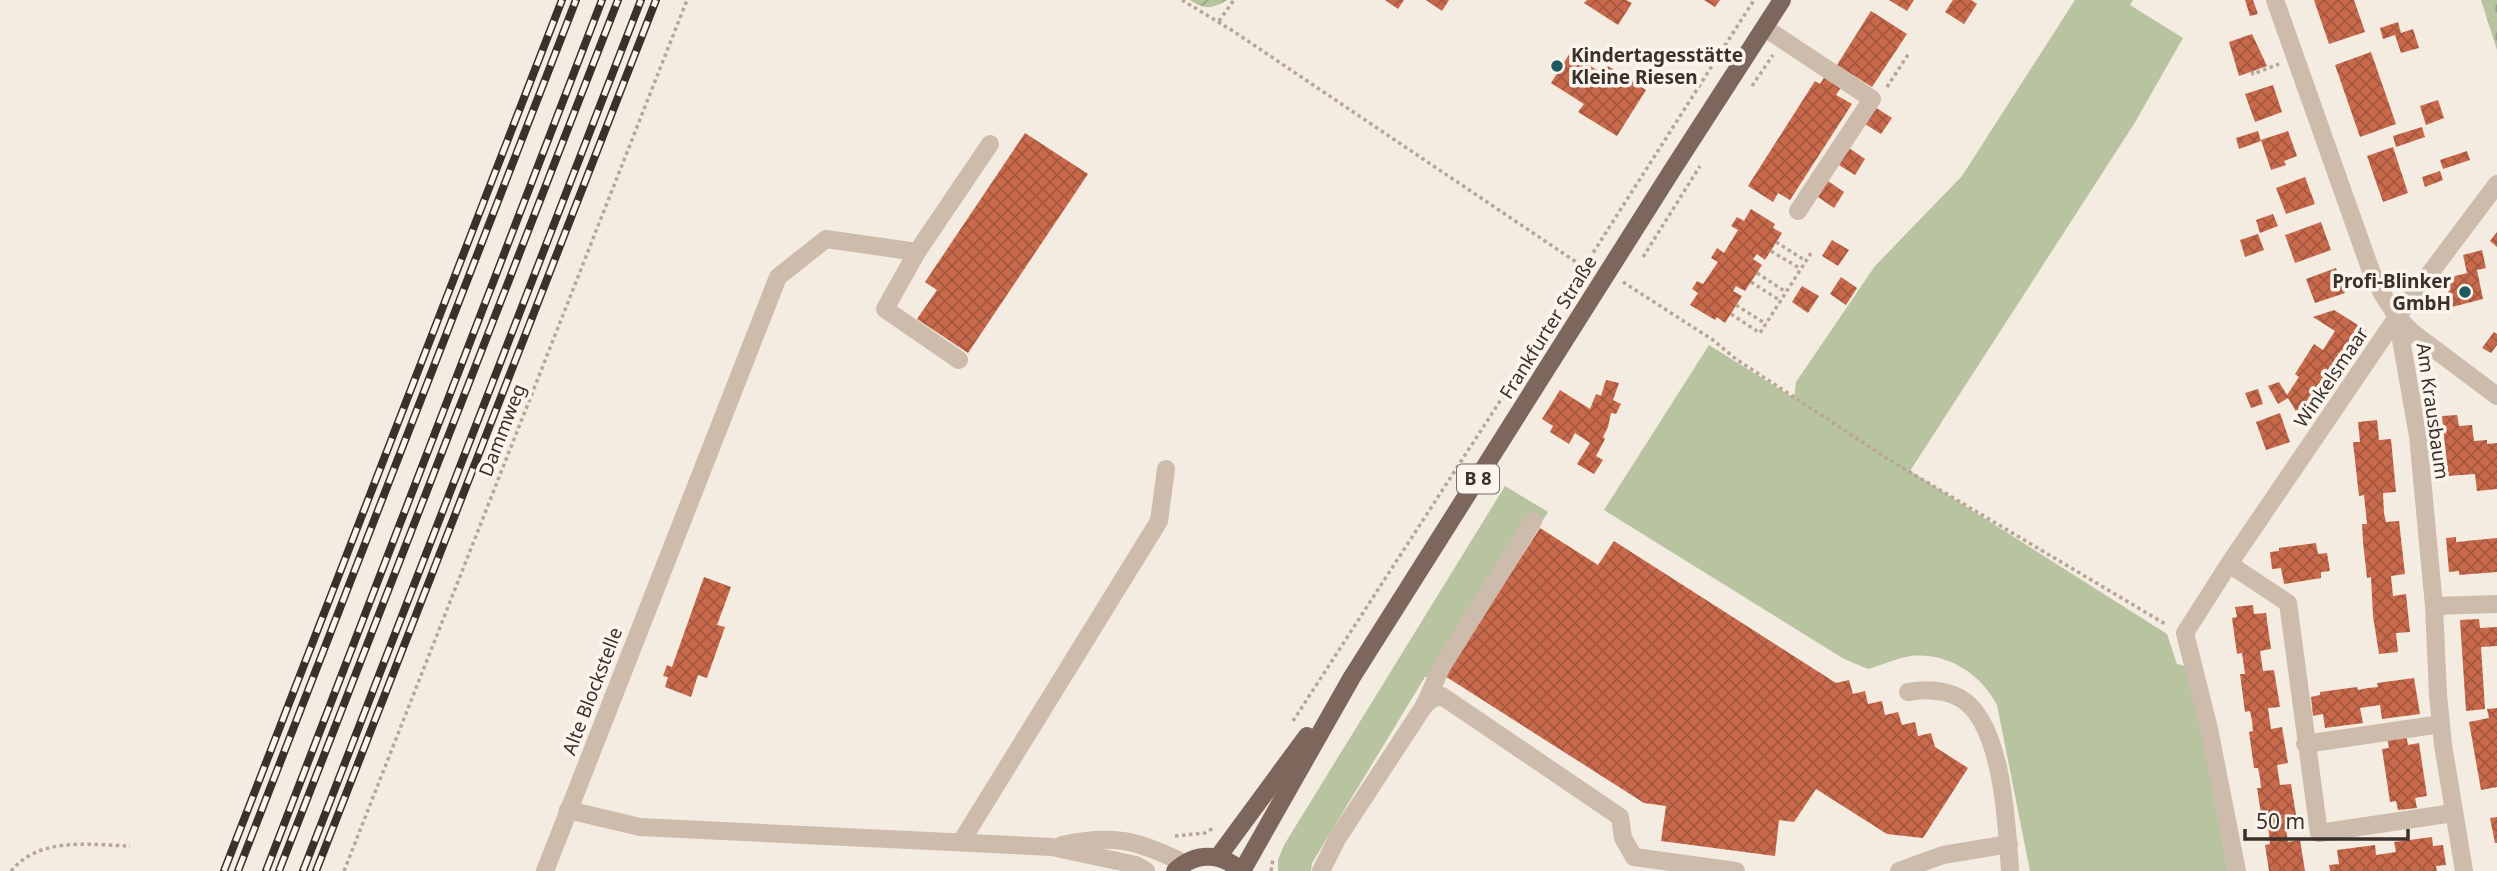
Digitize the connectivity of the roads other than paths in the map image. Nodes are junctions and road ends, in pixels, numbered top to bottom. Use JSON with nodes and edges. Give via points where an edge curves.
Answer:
{"nodes":[{"id":1,"x":1783,"y":0,"type":"edge"},
{"id":2,"x":2275,"y":0,"type":"edge"},
{"id":3,"x":1765,"y":28,"type":"junction"},
{"id":4,"x":990,"y":144,"type":"dead end"},
{"id":5,"x":2497,"y":184,"type":"edge"},
{"id":6,"x":1798,"y":211,"type":"dead end"},
{"id":7,"x":917,"y":252,"type":"junction"},
{"id":8,"x":2397,"y":317,"type":"junction"},
{"id":9,"x":959,"y":360,"type":"dead end"},
{"id":10,"x":2497,"y":396,"type":"edge"},
{"id":11,"x":1166,"y":469,"type":"dead end"},
{"id":12,"x":1533,"y":521,"type":"dead end"},
{"id":13,"x":2229,"y":564,"type":"junction"},
{"id":14,"x":2497,"y":604,"type":"edge"},
{"id":15,"x":2434,"y":606,"type":"junction"},
{"id":16,"x":1352,"y":677,"type":"junction"},
{"id":17,"x":1908,"y":692,"type":"dead end"},
{"id":18,"x":1423,"y":706,"type":"junction"},
{"id":19,"x":2441,"y":724,"type":"junction"},
{"id":20,"x":2305,"y":744,"type":"junction"},
{"id":21,"x":568,"y":810,"type":"junction"},
{"id":22,"x":2453,"y":813,"type":"junction"},
{"id":23,"x":961,"y":842,"type":"junction"},
{"id":24,"x":2009,"y":844,"type":"junction"},
{"id":25,"x":1052,"y":847,"type":"junction"},
{"id":26,"x":1217,"y":857,"type":"junction"},
{"id":27,"x":1180,"y":867,"type":"edge"},
{"id":28,"x":545,"y":871,"type":"edge"},
{"id":29,"x":1146,"y":871,"type":"edge"},
{"id":30,"x":1241,"y":871,"type":"edge"},
{"id":31,"x":1321,"y":871,"type":"edge"},
{"id":32,"x":1736,"y":871,"type":"edge"},
{"id":33,"x":1899,"y":871,"type":"edge"},
{"id":34,"x":2010,"y":871,"type":"edge"},
{"id":35,"x":2237,"y":871,"type":"edge"},
{"id":36,"x":2464,"y":871,"type":"edge"}],
"edges":[{"from":1,"to":3,"type":"main road","name":"Frankfurter Straße","number":"B 8"},
{"from":2,"to":8,"type":"street","name":"Am Krausbaum","via":[[2371,271]]},
{"from":3,"to":6,"type":"street","via":[[1872,99]]},
{"from":3,"to":16,"type":"main road","name":"Frankfurter Straße","number":"B 8"},
{"from":4,"to":7,"type":"street"},
{"from":5,"to":8,"type":"street","name":"Winkelsmaar"},
{"from":7,"to":9,"type":"street","via":[[885,309]]},
{"from":7,"to":21,"type":"street","name":"Alte Blockstelle","via":[[826,239],[778,276]]},
{"from":8,"to":10,"type":"street"},
{"from":8,"to":13,"type":"street","name":"Winkelsmaar"},
{"from":8,"to":15,"type":"street","name":"Am Krausbaum","via":[[2418,436]]},
{"from":11,"to":23,"type":"street","via":[[1159,521]]},
{"from":12,"to":18,"type":"street","via":[[1441,668]]},
{"from":13,"to":20,"type":"street","via":[[2288,603]]},
{"from":13,"to":35,"type":"street","name":"Winkelsmaar","via":[[2185,633]]},
{"from":14,"to":15,"type":"street"},
{"from":15,"to":19,"type":"street","name":"Am Krausbaum"},
{"from":16,"to":26,"type":"main road","name":"Frankfurter Straße","number":"B 8"},
{"from":16,"to":30,"type":"main road","name":"Frankfurter Straße","number":"B 8"},
{"from":17,"to":24,"type":"street","via":[[1930,689],[1960,698],[1985,727],[1998,771]]},
{"from":18,"to":31,"type":"street"},
{"from":18,"to":32,"type":"street","via":[[1442,696],[1620,817],[1623,838],[1634,857]]},
{"from":19,"to":20,"type":"street"},
{"from":19,"to":22,"type":"street","name":"Am Krausbaum"},
{"from":20,"to":22,"type":"street","via":[[2319,833]]},
{"from":21,"to":23,"type":"street","via":[[640,827]]},
{"from":21,"to":28,"type":"street","name":"Alte Blockstelle"},
{"from":22,"to":36,"type":"street","name":"Am Krausbaum"},
{"from":23,"to":25,"type":"street"},
{"from":24,"to":33,"type":"street","via":[[1943,855]]},
{"from":24,"to":34,"type":"street"},
{"from":25,"to":27,"type":"street","via":[[1104,839],[1129,841],[1148,846]]},
{"from":25,"to":29,"type":"street"},
{"from":26,"to":27,"type":"main road","via":[[1194,858]]},
{"from":26,"to":30,"type":"main road","number":"B 8"}]}
